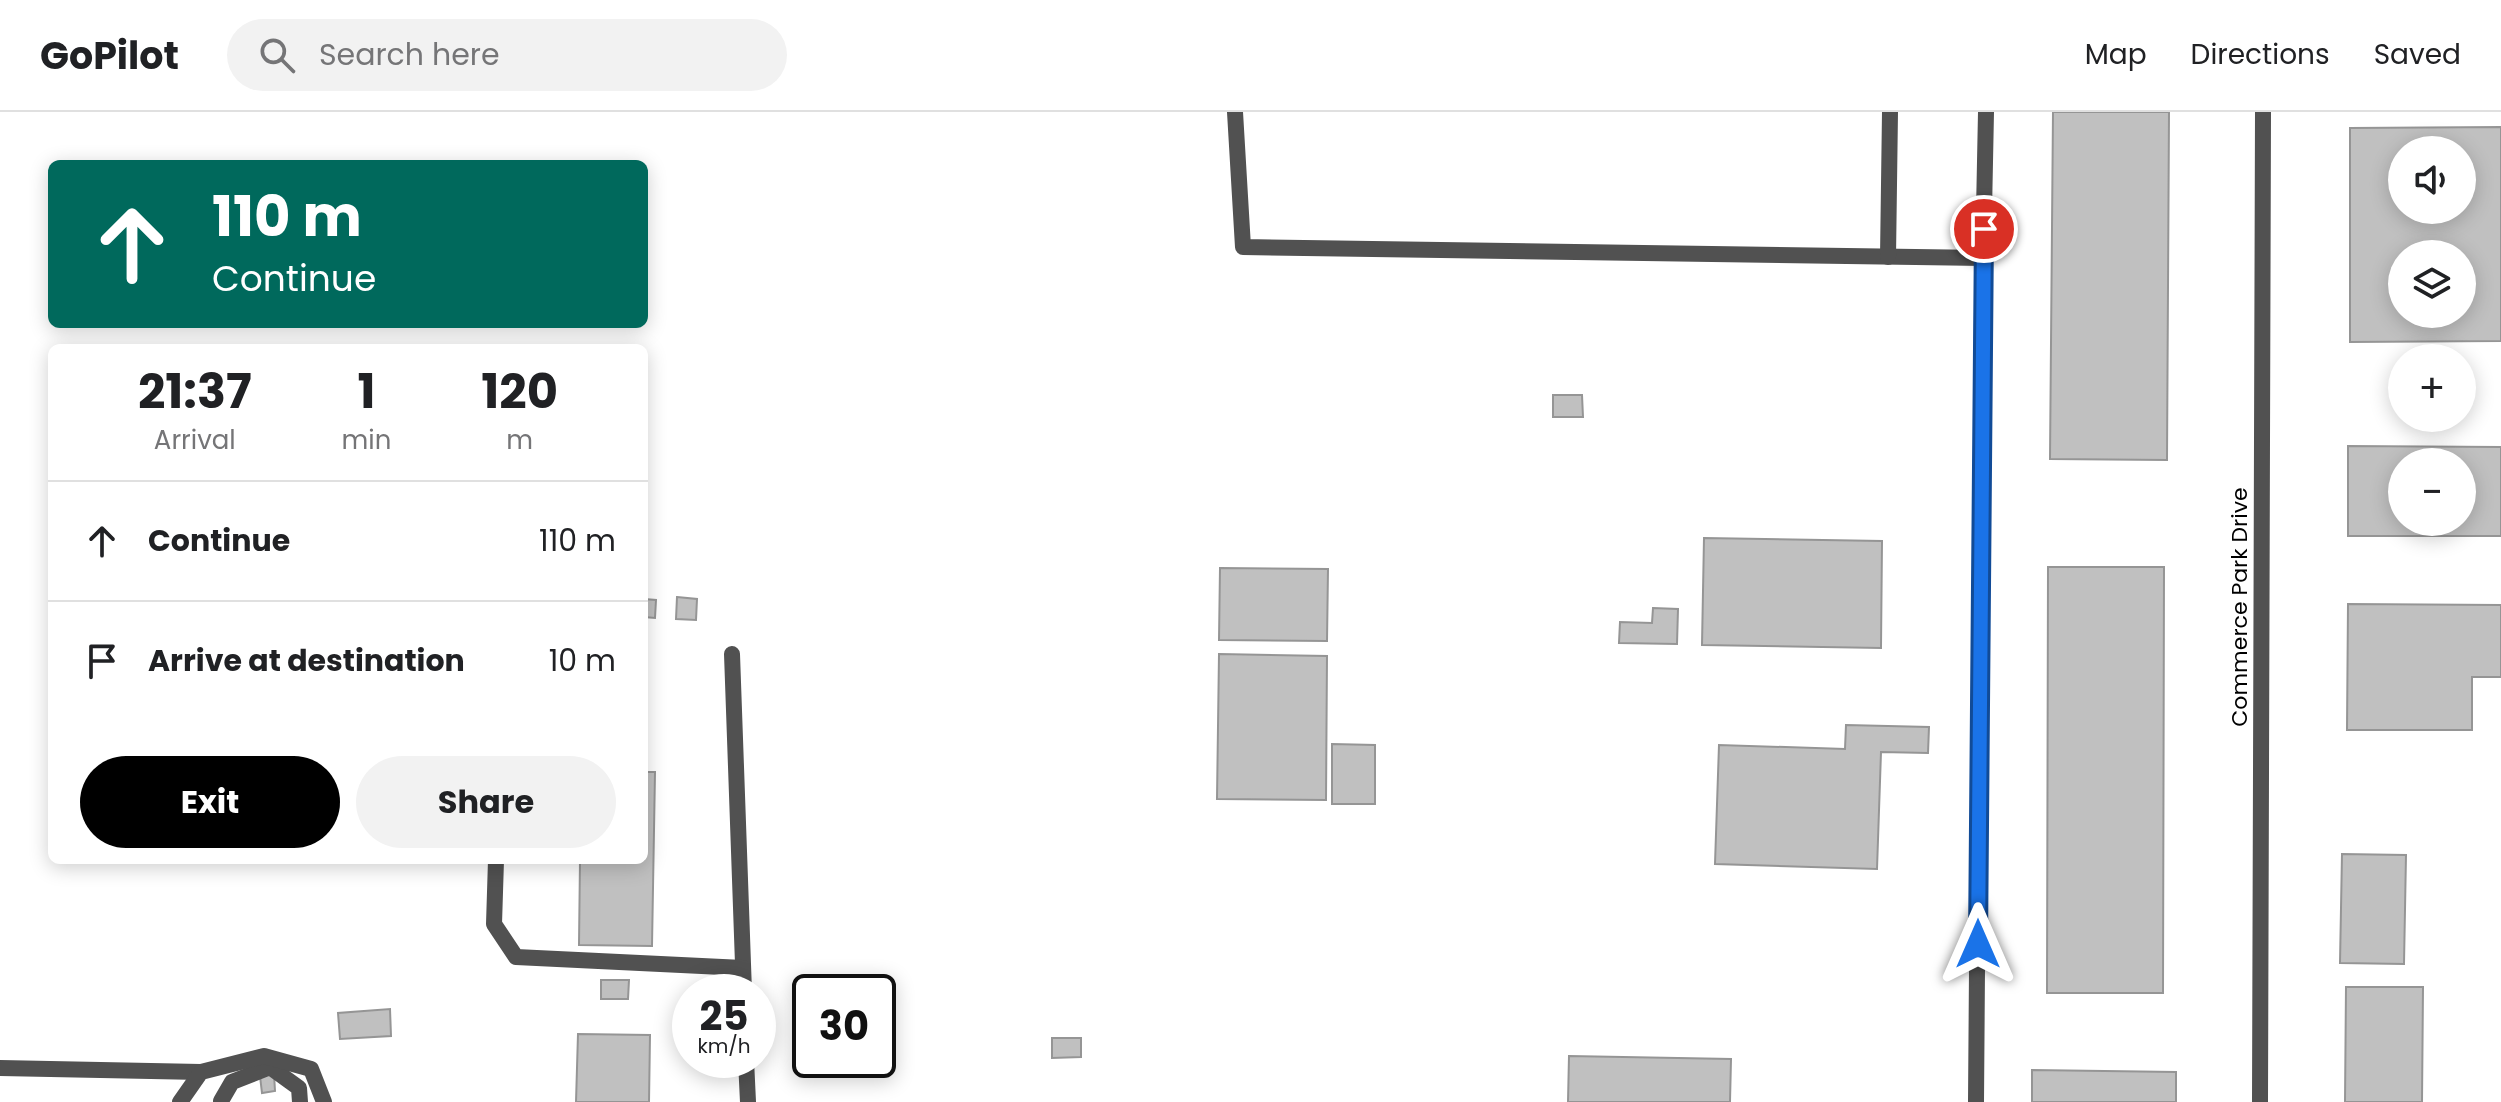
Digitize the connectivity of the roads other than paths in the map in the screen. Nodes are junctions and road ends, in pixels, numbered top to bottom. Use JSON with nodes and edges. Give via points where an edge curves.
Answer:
{"nodes":[{"id":1,"x":1235,"y":112,"type":"edge"},
{"id":2,"x":1890,"y":112,"type":"edge"},
{"id":3,"x":1986,"y":112,"type":"edge"},
{"id":4,"x":2263,"y":112,"type":"edge"},
{"id":5,"x":1888,"y":257,"type":"junction"},
{"id":6,"x":1984,"y":258,"type":"junction"},
{"id":7,"x":732,"y":654,"type":"dead end"},
{"id":8,"x":496,"y":864,"type":"edge"},
{"id":9,"x":743,"y":968,"type":"junction"},
{"id":10,"x":743,"y":974,"type":"edge"},
{"id":11,"x":0,"y":1068,"type":"edge"},
{"id":12,"x":201,"y":1072,"type":"junction"},
{"id":13,"x":747,"y":1078,"type":"edge"},
{"id":14,"x":180,"y":1102,"type":"edge"},
{"id":15,"x":222,"y":1102,"type":"edge"},
{"id":16,"x":300,"y":1102,"type":"edge"},
{"id":17,"x":324,"y":1102,"type":"edge"},
{"id":18,"x":748,"y":1102,"type":"edge"},
{"id":19,"x":1976,"y":1102,"type":"edge"},
{"id":20,"x":2260,"y":1102,"type":"edge"}],
"edges":[{"from":1,"to":5,"type":"street","via":[[1243,247]]},
{"from":2,"to":5,"type":"street"},
{"from":3,"to":6,"type":"street"},
{"from":4,"to":20,"type":"street","name":"Commerce Park Drive"},
{"from":5,"to":6,"type":"street"},
{"from":6,"to":19,"type":"street"},
{"from":7,"to":9,"type":"street"},
{"from":8,"to":9,"type":"street","via":[[494,924],[516,957]]},
{"from":9,"to":10,"type":"street"},
{"from":11,"to":12,"type":"street"},
{"from":12,"to":14,"type":"street"},
{"from":12,"to":17,"type":"street","via":[[264,1056],[311,1069]]},
{"from":13,"to":18,"type":"street"},
{"from":15,"to":16,"type":"street","via":[[232,1082],[270,1067],[299,1088]]}]}
